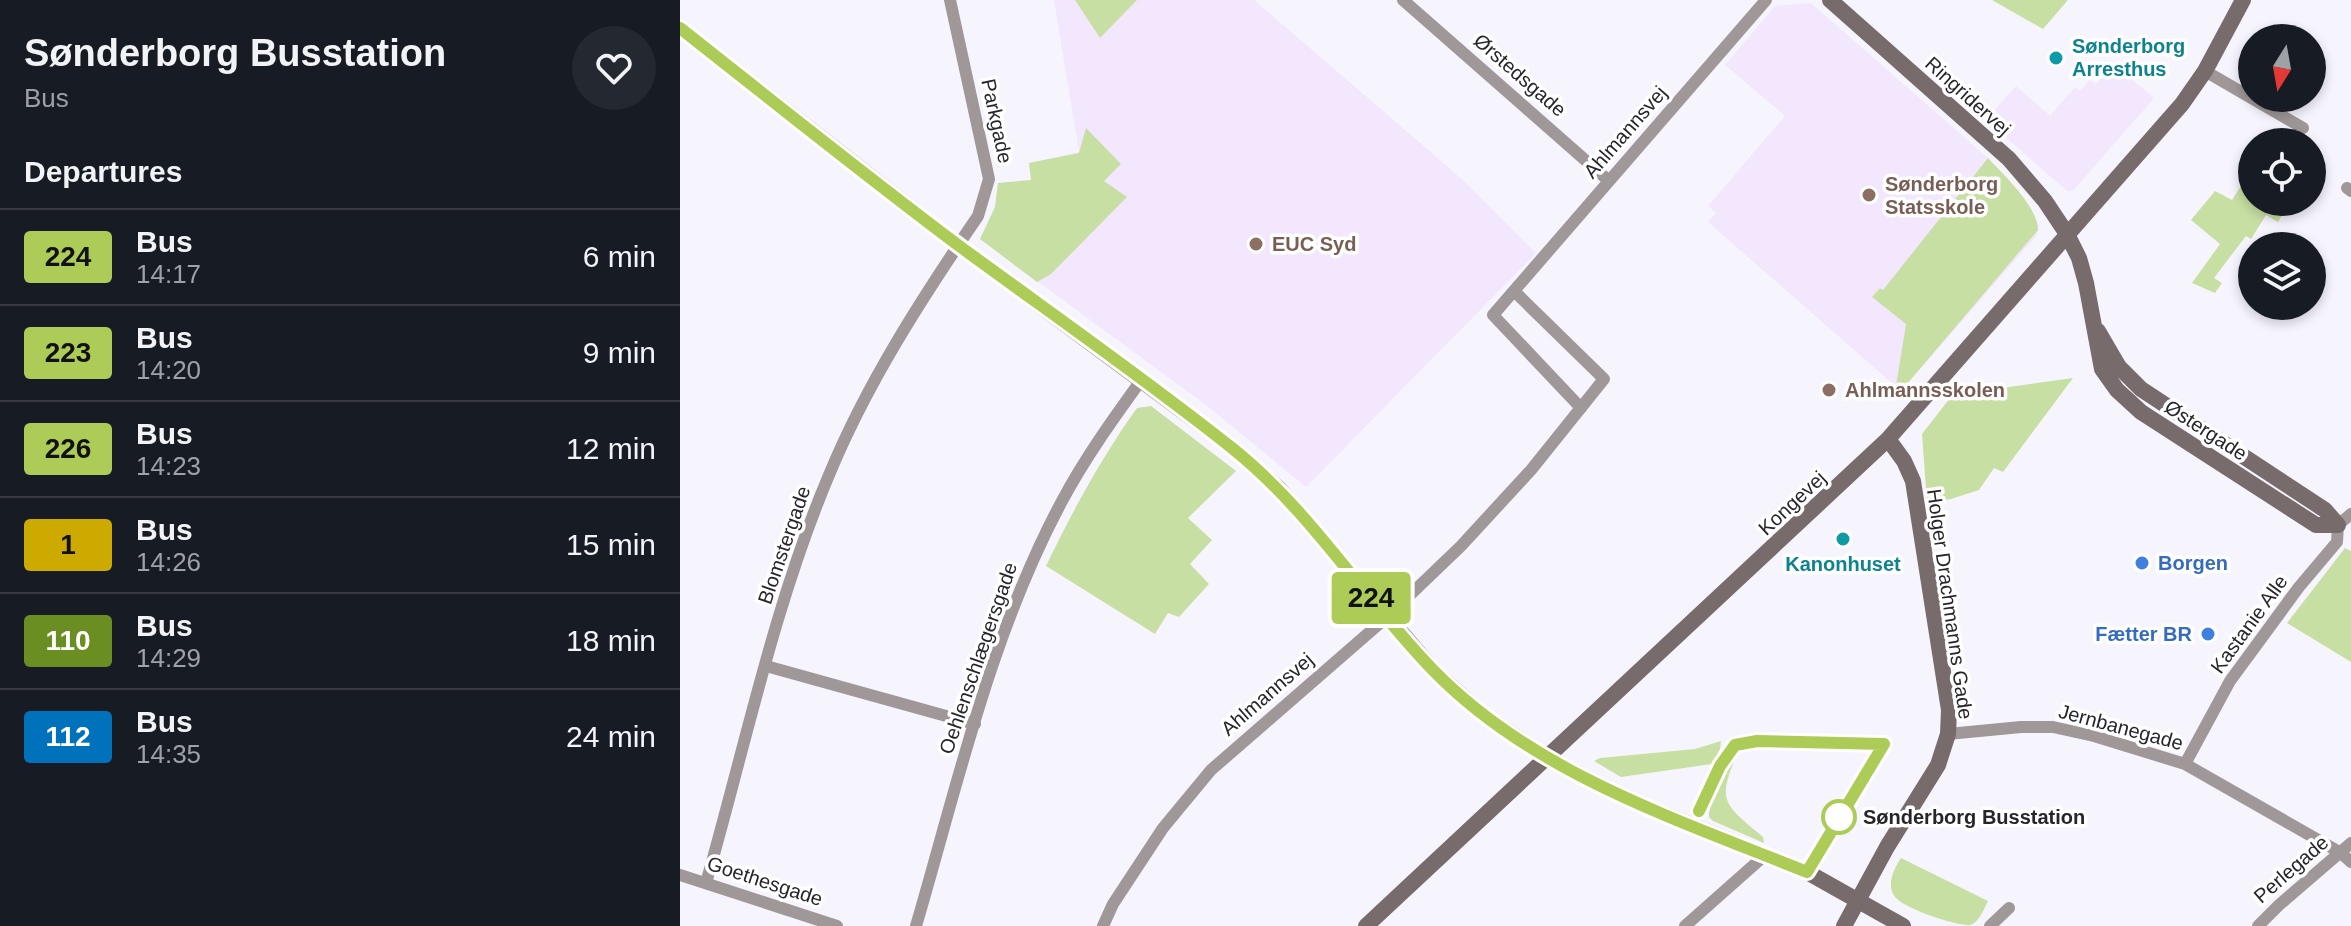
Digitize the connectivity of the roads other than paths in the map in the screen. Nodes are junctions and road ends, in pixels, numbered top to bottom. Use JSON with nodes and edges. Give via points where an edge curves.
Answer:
{"nodes":[{"id":1,"x":950,"y":0,"type":"edge"},
{"id":2,"x":1403,"y":0,"type":"edge"},
{"id":3,"x":1766,"y":0,"type":"edge"},
{"id":4,"x":1830,"y":0,"type":"edge"},
{"id":5,"x":2243,"y":0,"type":"edge"},
{"id":6,"x":680,"y":28,"type":"edge"},
{"id":7,"x":2205,"y":71,"type":"junction"},
{"id":8,"x":2303,"y":128,"type":"dead end"},
{"id":9,"x":1609,"y":181,"type":"junction"},
{"id":10,"x":2067,"y":234,"type":"junction"},
{"id":11,"x":958,"y":245,"type":"junction"},
{"id":12,"x":1514,"y":291,"type":"junction"},
{"id":13,"x":2095,"y":326,"type":"junction"},
{"id":14,"x":2102,"y":369,"type":"junction"},
{"id":15,"x":2125,"y":373,"type":"junction"},
{"id":16,"x":1142,"y":379,"type":"junction"},
{"id":17,"x":2117,"y":390,"type":"junction"},
{"id":18,"x":1581,"y":408,"type":"junction"},
{"id":19,"x":1888,"y":439,"type":"junction"},
{"id":20,"x":2344,"y":520,"type":"edge"},
{"id":21,"x":2351,"y":537,"type":"edge"},
{"id":22,"x":1387,"y":617,"type":"junction"},
{"id":23,"x":766,"y":666,"type":"junction"},
{"id":24,"x":975,"y":724,"type":"junction"},
{"id":25,"x":1948,"y":734,"type":"junction"},
{"id":26,"x":1547,"y":758,"type":"junction"},
{"id":27,"x":2185,"y":764,"type":"junction"},
{"id":28,"x":2351,"y":843,"type":"edge"},
{"id":29,"x":1764,"y":856,"type":"junction"},
{"id":30,"x":2346,"y":857,"type":"edge"},
{"id":31,"x":680,"y":875,"type":"edge"},
{"id":32,"x":706,"y":883,"type":"junction"},
{"id":33,"x":1856,"y":900,"type":"junction"},
{"id":34,"x":2009,"y":908,"type":"dead end"},
{"id":35,"x":837,"y":926,"type":"edge"},
{"id":36,"x":916,"y":926,"type":"edge"},
{"id":37,"x":1103,"y":926,"type":"edge"},
{"id":38,"x":1366,"y":926,"type":"edge"},
{"id":39,"x":1685,"y":926,"type":"edge"},
{"id":40,"x":1844,"y":926,"type":"edge"},
{"id":41,"x":1903,"y":926,"type":"edge"},
{"id":42,"x":1990,"y":926,"type":"edge"},
{"id":43,"x":2258,"y":926,"type":"edge"}],
"edges":[{"from":1,"to":11,"type":"street","name":"Parkgade","via":[[989,179],[978,216]]},
{"from":2,"to":9,"type":"street","name":"Ørstedsgade"},
{"from":3,"to":9,"type":"street","name":"Ahlmannsvej"},
{"from":4,"to":10,"type":"street","name":"Ringridervej","via":[[2009,159]]},
{"from":5,"to":7,"type":"street","name":"Kongevej"},
{"from":6,"to":11,"type":"street"},
{"from":7,"to":8,"type":"street"},
{"from":7,"to":10,"type":"street","name":"Kongevej"},
{"from":9,"to":12,"type":"street","name":"Ahlmannsvej"},
{"from":10,"to":13,"type":"street","name":"Østergade"},
{"from":10,"to":19,"type":"street","name":"Kongevej"},
{"from":11,"to":16,"type":"street"},
{"from":11,"to":23,"type":"street","name":"Blomstergade","via":[[855,417],[801,545]]},
{"from":12,"to":18,"type":"street","name":"Ahlmannsvej","via":[[1493,315]]},
{"from":12,"to":18,"type":"street","name":"Ahlmannsvej","via":[[1604,379]]},
{"from":13,"to":14,"type":"street","name":"Østergade"},
{"from":13,"to":15,"type":"street","name":"Østergade"},
{"from":14,"to":15,"type":"street"},
{"from":14,"to":17,"type":"street","name":"Østergade"},
{"from":15,"to":17,"type":"street"},
{"from":15,"to":20,"type":"street","name":"Østergade","via":[[2141,389]]},
{"from":16,"to":22,"type":"street","via":[[1279,489]]},
{"from":16,"to":24,"type":"street","name":"Oehlenschlægersgade","via":[[1095,443],[1061,502],[1004,633]]},
{"from":17,"to":20,"type":"street","name":"Østergade","via":[[2141,412],[2316,525]]},
{"from":18,"to":22,"type":"street","name":"Ahlmannsvej","via":[[1461,546]]},
{"from":19,"to":25,"type":"street","name":"Holger Drachmanns Gade","via":[[1913,481],[1949,710]]},
{"from":19,"to":26,"type":"street","name":"Kongevej"},
{"from":20,"to":21,"type":"street","name":"Østergade"},
{"from":20,"to":27,"type":"street","name":"Kastanie Alle","via":[[2337,542],[2230,681]]},
{"from":22,"to":26,"type":"street","via":[[1434,671],[1482,714]]},
{"from":22,"to":37,"type":"street","name":"Ahlmannsvej","via":[[1211,770],[1163,828]]},
{"from":23,"to":24,"type":"street"},
{"from":23,"to":32,"type":"street","name":"Blomstergade"},
{"from":24,"to":36,"type":"street","name":"Oehlenschlægersgade"},
{"from":25,"to":27,"type":"street","name":"Jernbanegade","via":[[2053,727]]},
{"from":25,"to":33,"type":"street","via":[[1938,765]]},
{"from":26,"to":29,"type":"street","via":[[1629,800]]},
{"from":26,"to":38,"type":"street","name":"Kongevej"},
{"from":27,"to":30,"type":"street","name":"Jernbanegade"},
{"from":28,"to":30,"type":"street","name":"Perlegade"},
{"from":29,"to":33,"type":"street","via":[[1807,872]]},
{"from":29,"to":39,"type":"street"},
{"from":30,"to":43,"type":"street","name":"Perlegade"},
{"from":31,"to":32,"type":"street","name":"Goethesgade"},
{"from":32,"to":35,"type":"street","name":"Goethesgade"},
{"from":33,"to":40,"type":"street"},
{"from":33,"to":41,"type":"street"},
{"from":34,"to":42,"type":"street"}]}
